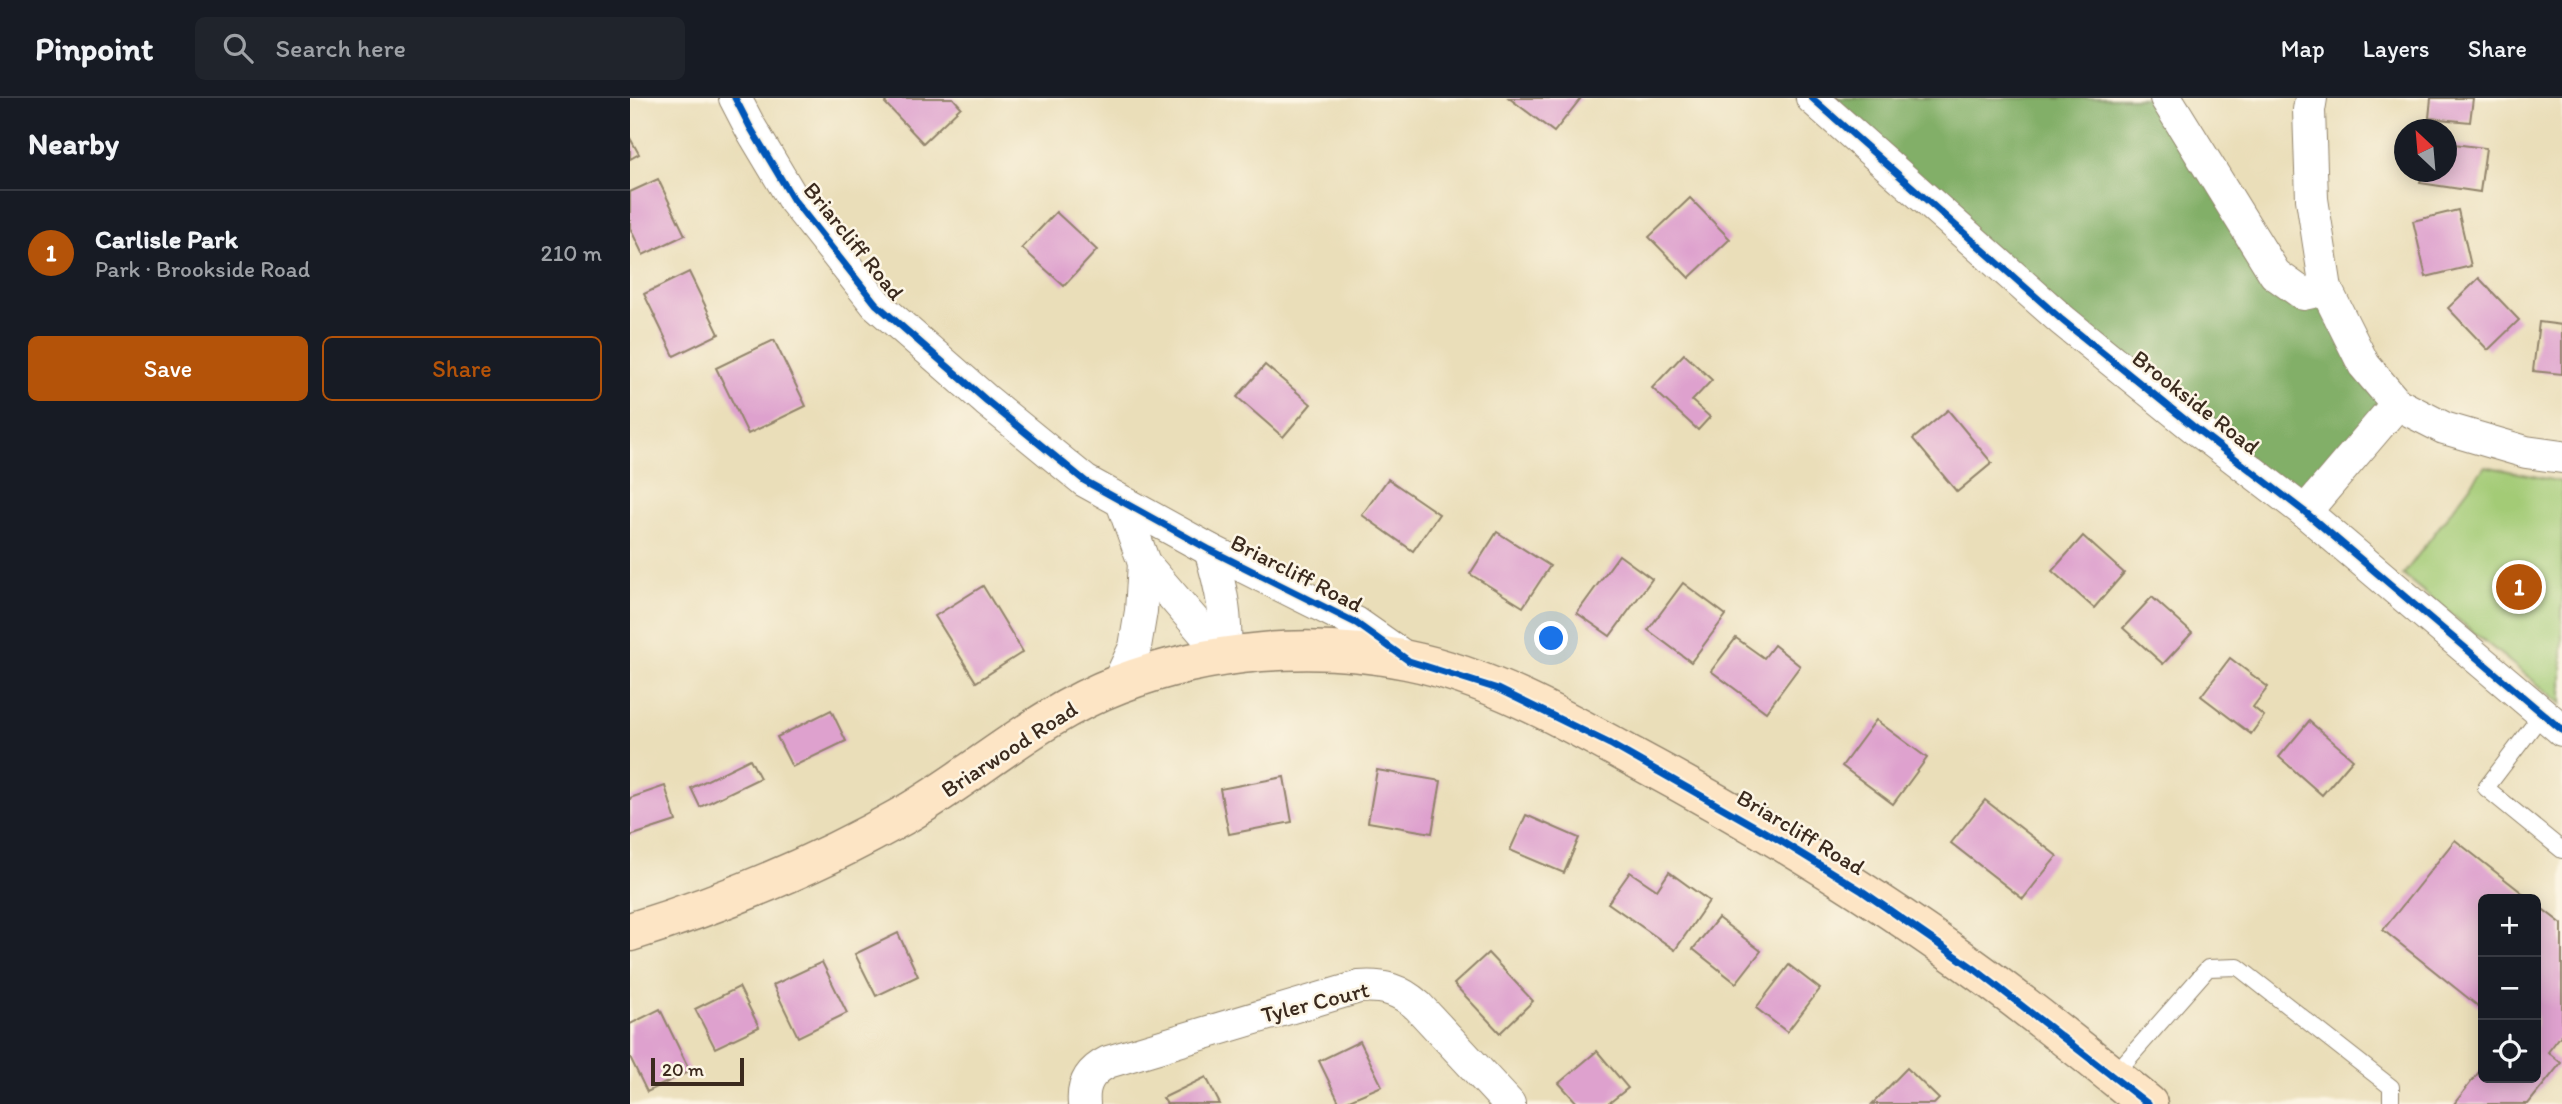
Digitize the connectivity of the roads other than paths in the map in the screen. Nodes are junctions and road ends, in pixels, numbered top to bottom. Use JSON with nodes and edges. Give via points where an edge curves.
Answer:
{"nodes":[{"id":1,"x":735,"y":98,"type":"edge"},
{"id":2,"x":1812,"y":98,"type":"edge"},
{"id":3,"x":2166,"y":98,"type":"edge"},
{"id":4,"x":2311,"y":98,"type":"edge"},
{"id":5,"x":2326,"y":289,"type":"junction"},
{"id":6,"x":2397,"y":404,"type":"junction"},
{"id":7,"x":2562,"y":457,"type":"edge"},
{"id":8,"x":1122,"y":502,"type":"junction"},
{"id":9,"x":2305,"y":512,"type":"junction"},
{"id":10,"x":1210,"y":550,"type":"junction"},
{"id":11,"x":1144,"y":563,"type":"junction"},
{"id":12,"x":1225,"y":657,"type":"junction"},
{"id":13,"x":1409,"y":660,"type":"junction"},
{"id":14,"x":1117,"y":685,"type":"junction"},
{"id":15,"x":2552,"y":722,"type":"edge"},
{"id":16,"x":2562,"y":850,"type":"edge"},
{"id":17,"x":630,"y":932,"type":"edge"},
{"id":18,"x":2113,"y":1076,"type":"junction"},
{"id":19,"x":1085,"y":1092,"type":"edge"},
{"id":20,"x":1509,"y":1104,"type":"edge"},
{"id":21,"x":2148,"y":1104,"type":"edge"},
{"id":22,"x":2391,"y":1104,"type":"edge"}],
"edges":[{"from":1,"to":8,"type":"street","name":"Briarcliff Road","via":[[793,199],[876,304],[1085,481]]},
{"from":2,"to":9,"type":"street","name":"Brookside Road","via":[[2062,320]]},
{"from":3,"to":5,"type":"street","via":[[2275,274],[2303,294]]},
{"from":4,"to":5,"type":"street","via":[[2312,199]]},
{"from":5,"to":6,"type":"street","via":[[2364,365]]},
{"from":6,"to":7,"type":"street","via":[[2444,428],[2526,452]]},
{"from":6,"to":9,"type":"street"},
{"from":8,"to":10,"type":"street","name":"Briarcliff Road"},
{"from":8,"to":11,"type":"street"},
{"from":9,"to":15,"type":"street","name":"Brookside Road"},
{"from":10,"to":12,"type":"street","name":"Briarcliff Road","via":[[1223,595]]},
{"from":10,"to":13,"type":"street","name":"Briarcliff Road","via":[[1356,623]]},
{"from":11,"to":12,"type":"street"},
{"from":11,"to":14,"type":"street","via":[[1135,647]]},
{"from":12,"to":13,"type":"street","name":"Briarwood Road","via":[[1293,651]]},
{"from":12,"to":14,"type":"street","name":"Briarwood Road"},
{"from":13,"to":18,"type":"street","name":"Briarcliff Road","via":[[1498,689],[1610,744],[1779,839],[1976,970]]},
{"from":14,"to":17,"type":"street","name":"Briarwood Road","via":[[1069,707],[909,812],[835,853],[757,888]]},
{"from":15,"to":16,"type":"lane","via":[[2486,788]]},
{"from":18,"to":21,"type":"street","name":"Briarcliff Road"},
{"from":18,"to":22,"type":"lane","via":[[2208,968],[2238,967],[2390,1087]]},
{"from":19,"to":20,"type":"street","name":"Tyler Court","via":[[1095,1068],[1108,1062],[1375,985],[1392,988],[1419,1006]]}]}
